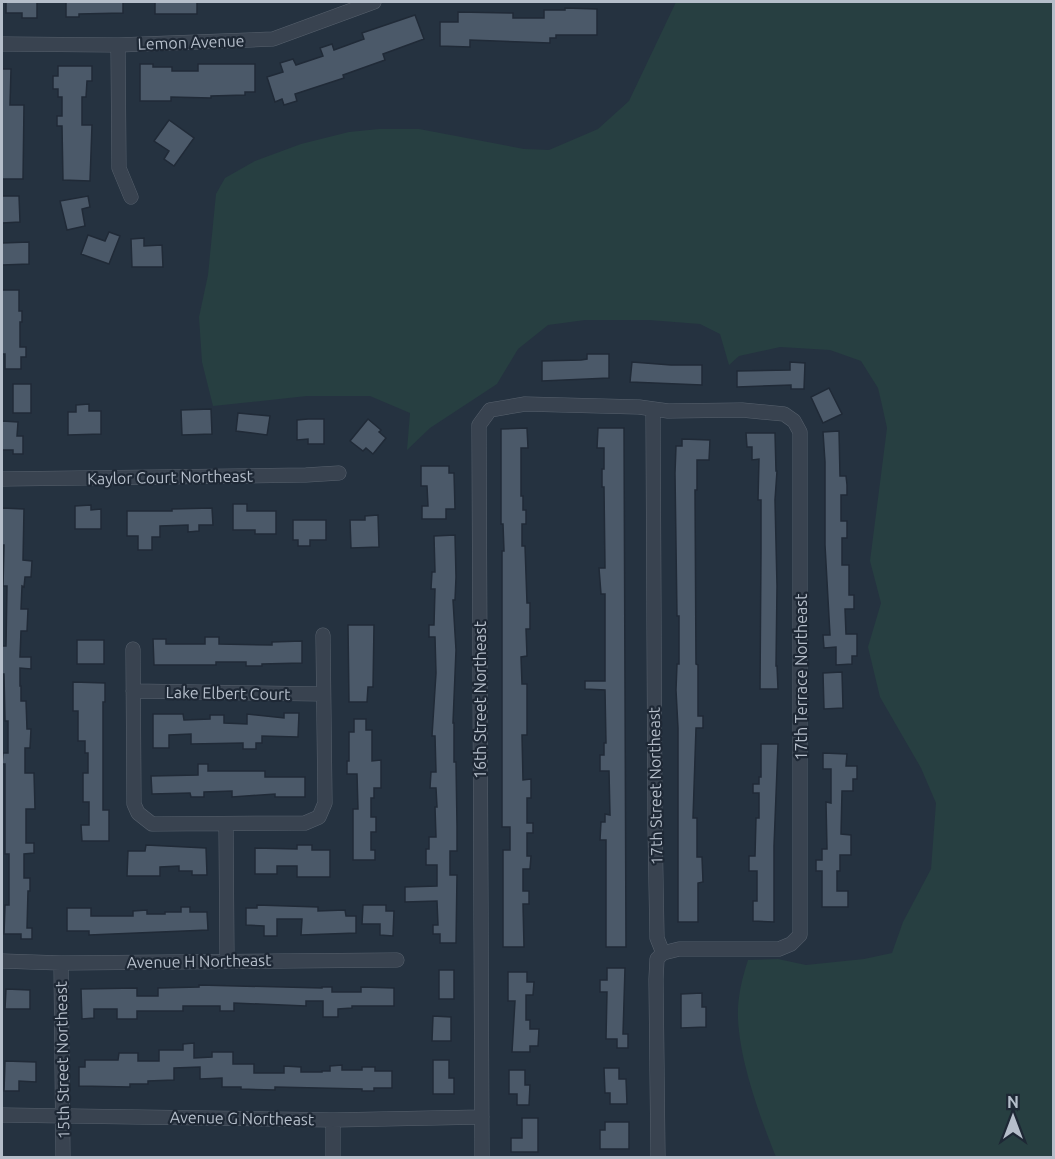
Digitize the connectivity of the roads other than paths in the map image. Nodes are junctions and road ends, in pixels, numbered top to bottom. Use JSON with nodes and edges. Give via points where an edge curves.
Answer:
{"nodes":[{"id":1,"x":374,"y":2,"type":"edge"},
{"id":2,"x":2,"y":44,"type":"edge"},
{"id":3,"x":118,"y":45,"type":"junction"},
{"id":4,"x":131,"y":197,"type":"dead end"},
{"id":5,"x":653,"y":411,"type":"junction"},
{"id":6,"x":339,"y":473,"type":"dead end"},
{"id":7,"x":2,"y":479,"type":"edge"},
{"id":8,"x":323,"y":635,"type":"dead end"},
{"id":9,"x":133,"y":649,"type":"dead end"},
{"id":10,"x":133,"y":691,"type":"junction"},
{"id":11,"x":323,"y":694,"type":"junction"},
{"id":12,"x":226,"y":824,"type":"junction"},
{"id":13,"x":663,"y":953,"type":"junction"},
{"id":14,"x":227,"y":960,"type":"junction"},
{"id":15,"x":397,"y":960,"type":"dead end"},
{"id":16,"x":2,"y":962,"type":"edge"},
{"id":17,"x":61,"y":963,"type":"junction"},
{"id":18,"x":2,"y":1115,"type":"edge"},
{"id":19,"x":63,"y":1115,"type":"junction"},
{"id":20,"x":482,"y":1117,"type":"junction"},
{"id":21,"x":333,"y":1120,"type":"junction"},
{"id":22,"x":63,"y":1158,"type":"edge"},
{"id":23,"x":333,"y":1158,"type":"edge"},
{"id":24,"x":482,"y":1158,"type":"edge"},
{"id":25,"x":658,"y":1158,"type":"edge"}],
"edges":[{"from":1,"to":3,"type":"street","name":"Lemon Avenue","via":[[273,39]]},
{"from":2,"to":3,"type":"street","name":"Lemon Avenue"},
{"from":3,"to":4,"type":"street","via":[[119,168]]},
{"from":5,"to":13,"type":"street","name":"17th Street Northeast","via":[[657,938]]},
{"from":5,"to":13,"type":"street","name":"17th Terrace Northeast","via":[[742,410],[784,414],[800,432],[800,935],[778,949],[679,949]]},
{"from":5,"to":20,"type":"street","name":"16th Street Northeast","via":[[639,407],[525,404],[490,410],[479,425]]},
{"from":6,"to":7,"type":"street","name":"Kaylor Court Northeast"},
{"from":8,"to":11,"type":"street"},
{"from":9,"to":10,"type":"street"},
{"from":10,"to":11,"type":"street","name":"Lake Elbert Court"},
{"from":10,"to":12,"type":"street","via":[[134,804],[138,813],[152,824]]},
{"from":11,"to":12,"type":"street","via":[[325,803],[319,817],[305,823]]},
{"from":12,"to":14,"type":"street"},
{"from":13,"to":25,"type":"street","name":"17th Street Northeast","via":[[657,959],[656,979]]},
{"from":14,"to":15,"type":"street","name":"Avenue H Northeast"},
{"from":14,"to":17,"type":"street","name":"Avenue H Northeast"},
{"from":16,"to":17,"type":"street","name":"Avenue H Northeast"},
{"from":17,"to":19,"type":"street","name":"15th Street Northeast"},
{"from":18,"to":19,"type":"street","name":"Avenue G Northeast"},
{"from":19,"to":21,"type":"street","name":"Avenue G Northeast"},
{"from":19,"to":22,"type":"street","name":"15th Street Northeast"},
{"from":20,"to":21,"type":"street","name":"Avenue G Northeast"},
{"from":20,"to":24,"type":"street","name":"16th Street Northeast"},
{"from":21,"to":23,"type":"street"}]}
